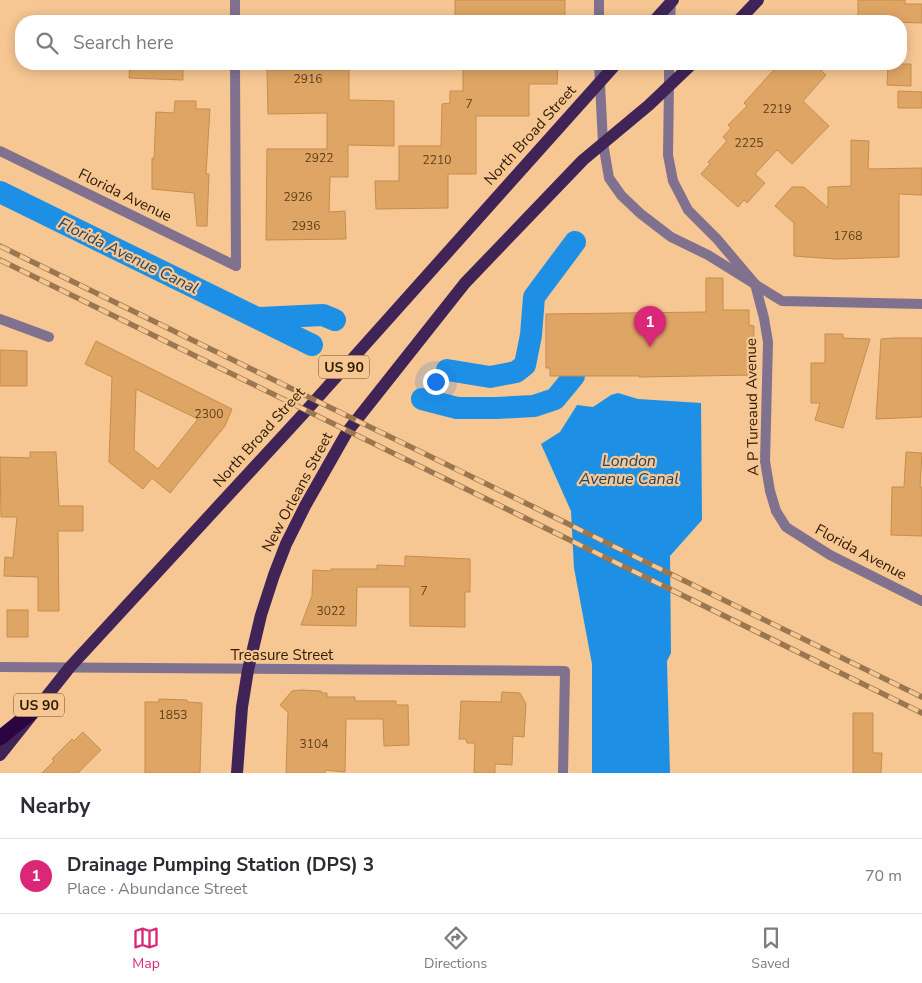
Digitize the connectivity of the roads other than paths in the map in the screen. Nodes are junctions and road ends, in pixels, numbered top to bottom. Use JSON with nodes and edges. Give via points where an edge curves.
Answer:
{"nodes":[{"id":1,"x":235,"y":0,"type":"edge"},
{"id":2,"x":599,"y":0,"type":"edge"},
{"id":3,"x":758,"y":0,"type":"edge"},
{"id":4,"x":671,"y":1,"type":"edge"},
{"id":5,"x":235,"y":15,"type":"edge"},
{"id":6,"x":599,"y":15,"type":"edge"},
{"id":7,"x":659,"y":15,"type":"edge"},
{"id":8,"x":670,"y":15,"type":"edge"},
{"id":9,"x":744,"y":15,"type":"edge"},
{"id":10,"x":235,"y":70,"type":"edge"},
{"id":11,"x":599,"y":70,"type":"edge"},
{"id":12,"x":611,"y":70,"type":"edge"},
{"id":13,"x":669,"y":70,"type":"edge"},
{"id":14,"x":685,"y":70,"type":"edge"},
{"id":15,"x":599,"y":83,"type":"junction"},
{"id":16,"x":669,"y":85,"type":"junction"},
{"id":17,"x":603,"y":143,"type":"junction"},
{"id":18,"x":0,"y":151,"type":"edge"},
{"id":19,"x":755,"y":284,"type":"junction"},
{"id":20,"x":922,"y":304,"type":"edge"},
{"id":21,"x":0,"y":319,"type":"edge"},
{"id":22,"x":49,"y":337,"type":"dead end"},
{"id":23,"x":786,"y":527,"type":"joint"},
{"id":24,"x":922,"y":601,"type":"edge"},
{"id":25,"x":0,"y":667,"type":"edge"},
{"id":26,"x":70,"y":667,"type":"junction"},
{"id":27,"x":248,"y":670,"type":"junction"},
{"id":28,"x":37,"y":708,"type":"joint"},
{"id":29,"x":4,"y":741,"type":"edge"},
{"id":30,"x":0,"y":755,"type":"edge"},
{"id":31,"x":237,"y":773,"type":"edge"},
{"id":32,"x":563,"y":773,"type":"edge"}],
"edges":[{"from":1,"to":5,"type":"street"},
{"from":2,"to":6,"type":"street"},
{"from":3,"to":9,"type":"main road"},
{"from":4,"to":7,"type":"main road"},
{"from":4,"to":8,"type":"street"},
{"from":10,"to":18,"type":"street","name":"Florida Avenue","via":[[236,266]]},
{"from":11,"to":15,"type":"street"},
{"from":12,"to":15,"type":"main road","name":"North Broad Street","number":"US 90"},
{"from":13,"to":16,"type":"street"},
{"from":14,"to":16,"type":"main road","number":"US 90"},
{"from":15,"to":17,"type":"street"},
{"from":15,"to":26,"type":"main road","name":"North Broad Street","number":"US 90","via":[[304,413]]},
{"from":16,"to":17,"type":"main road","number":"US 90"},
{"from":16,"to":19,"type":"street","via":[[668,155],[673,182],[688,210]]},
{"from":17,"to":19,"type":"street","via":[[608,178],[620,195],[671,237]]},
{"from":17,"to":27,"type":"main road","name":"New Orleans Street","number":"US 90","via":[[560,183],[465,283],[347,432],[286,544],[261,615]]},
{"from":19,"to":20,"type":"street","via":[[782,301]]},
{"from":19,"to":23,"type":"street","name":"A P Tureaud Avenue","via":[[768,342],[765,461],[776,511]]},
{"from":21,"to":22,"type":"street"},
{"from":23,"to":24,"type":"street","name":"Florida Avenue","via":[[830,555]]},
{"from":25,"to":26,"type":"street","name":"Treasure Street"},
{"from":26,"to":27,"type":"street","name":"Treasure Street"},
{"from":26,"to":28,"type":"main road","name":"North Broad Street","number":"US 90"},
{"from":27,"to":31,"type":"main road","name":"New Orleans Street","number":"US 90"},
{"from":27,"to":32,"type":"street","name":"Treasure Street","via":[[564,671]]},
{"from":28,"to":29,"type":"highway"},
{"from":29,"to":30,"type":"main road"}]}
